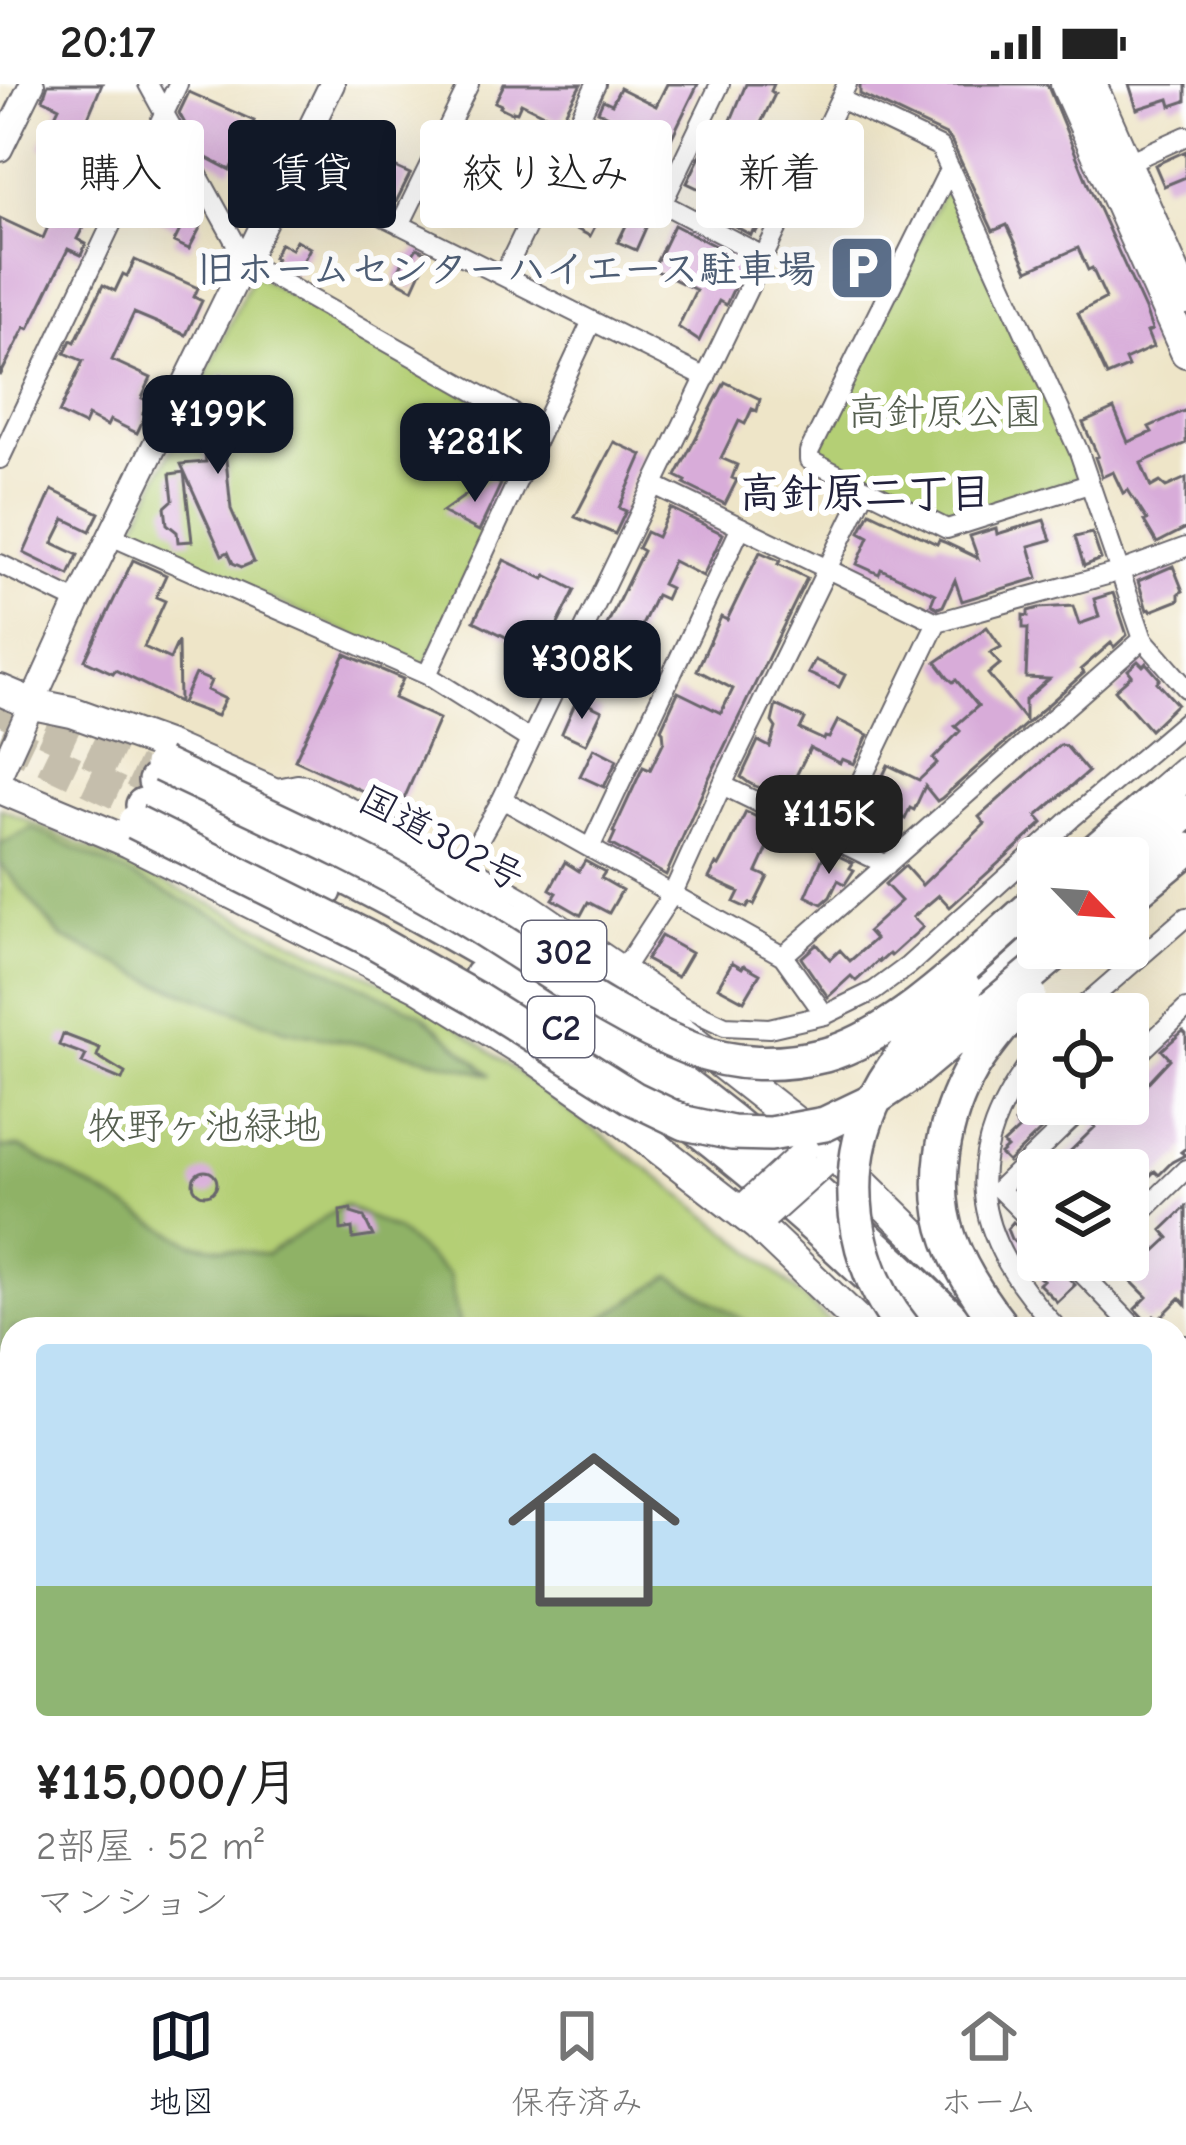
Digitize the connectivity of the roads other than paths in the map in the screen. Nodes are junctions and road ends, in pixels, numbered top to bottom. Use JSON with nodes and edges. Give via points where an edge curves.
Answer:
{"nodes":[{"id":1,"x":32,"y":84,"type":"edge"},
{"id":2,"x":148,"y":84,"type":"edge"},
{"id":3,"x":178,"y":84,"type":"edge"},
{"id":4,"x":332,"y":84,"type":"edge"},
{"id":5,"x":469,"y":84,"type":"edge"},
{"id":6,"x":596,"y":84,"type":"edge"},
{"id":7,"x":720,"y":84,"type":"edge"},
{"id":8,"x":1066,"y":84,"type":"edge"},
{"id":9,"x":1090,"y":84,"type":"edge"},
{"id":10,"x":843,"y":92,"type":"edge"},
{"id":11,"x":164,"y":112,"type":"junction"},
{"id":12,"x":315,"y":120,"type":"edge"},
{"id":13,"x":579,"y":120,"type":"edge"},
{"id":14,"x":1186,"y":136,"type":"edge"},
{"id":15,"x":0,"y":149,"type":"edge"},
{"id":16,"x":1126,"y":163,"type":"junction"},
{"id":17,"x":950,"y":168,"type":"junction"},
{"id":18,"x":672,"y":183,"type":"edge"},
{"id":19,"x":672,"y":207,"type":"edge"},
{"id":20,"x":396,"y":223,"type":"edge"},
{"id":21,"x":400,"y":225,"type":"junction"},
{"id":22,"x":263,"y":228,"type":"edge"},
{"id":23,"x":527,"y":228,"type":"edge"},
{"id":24,"x":764,"y":256,"type":"junction"},
{"id":25,"x":247,"y":262,"type":"junction"},
{"id":26,"x":503,"y":276,"type":"junction"},
{"id":27,"x":1186,"y":299,"type":"edge"},
{"id":28,"x":592,"y":321,"type":"junction"},
{"id":29,"x":1186,"y":352,"type":"edge"},
{"id":30,"x":706,"y":378,"type":"junction"},
{"id":31,"x":541,"y":429,"type":"junction"},
{"id":32,"x":0,"y":459,"type":"edge"},
{"id":33,"x":654,"y":484,"type":"junction"},
{"id":34,"x":1089,"y":484,"type":"junction"},
{"id":35,"x":866,"y":489,"type":"junction"},
{"id":36,"x":741,"y":526,"type":"junction"},
{"id":37,"x":111,"y":536,"type":"junction"},
{"id":38,"x":1186,"y":547,"type":"edge"},
{"id":39,"x":0,"y":564,"type":"edge"},
{"id":40,"x":828,"y":568,"type":"junction"},
{"id":41,"x":1118,"y":572,"type":"junction"},
{"id":42,"x":78,"y":602,"type":"junction"},
{"id":43,"x":937,"y":622,"type":"junction"},
{"id":44,"x":1143,"y":639,"type":"junction"},
{"id":45,"x":427,"y":675,"type":"junction"},
{"id":46,"x":1186,"y":688,"type":"edge"},
{"id":47,"x":0,"y":690,"type":"edge"},
{"id":48,"x":33,"y":704,"type":"junction"},
{"id":49,"x":1186,"y":721,"type":"edge"},
{"id":50,"x":530,"y":740,"type":"junction"},
{"id":51,"x":1186,"y":773,"type":"edge"},
{"id":52,"x":0,"y":774,"type":"edge"},
{"id":53,"x":722,"y":785,"type":"junction"},
{"id":54,"x":0,"y":788,"type":"edge"},
{"id":55,"x":1186,"y":788,"type":"edge"},
{"id":56,"x":267,"y":790,"type":"junction"},
{"id":57,"x":149,"y":793,"type":"junction"},
{"id":58,"x":502,"y":799,"type":"junction"},
{"id":59,"x":1186,"y":812,"type":"edge"},
{"id":60,"x":1186,"y":835,"type":"edge"},
{"id":61,"x":1112,"y":837,"type":"edge"},
{"id":62,"x":1131,"y":837,"type":"edge"},
{"id":63,"x":833,"y":839,"type":"junction"},
{"id":64,"x":1149,"y":845,"type":"edge"},
{"id":65,"x":590,"y":848,"type":"junction"},
{"id":66,"x":1186,"y":850,"type":"edge"},
{"id":67,"x":465,"y":864,"type":"junction"},
{"id":68,"x":887,"y":865,"type":"junction"},
{"id":69,"x":1149,"y":866,"type":"edge"},
{"id":70,"x":1186,"y":866,"type":"edge"},
{"id":71,"x":1149,"y":873,"type":"edge"},
{"id":72,"x":1149,"y":879,"type":"edge"},
{"id":73,"x":673,"y":893,"type":"junction"},
{"id":74,"x":1149,"y":898,"type":"edge"},
{"id":75,"x":1186,"y":917,"type":"edge"},
{"id":76,"x":1017,"y":919,"type":"edge"},
{"id":77,"x":1017,"y":940,"type":"edge"},
{"id":78,"x":783,"y":956,"type":"junction"},
{"id":79,"x":1017,"y":963,"type":"edge"},
{"id":80,"x":626,"y":965,"type":"junction"},
{"id":81,"x":1038,"y":969,"type":"edge"},
{"id":82,"x":1038,"y":969,"type":"edge"},
{"id":83,"x":1047,"y":969,"type":"edge"},
{"id":84,"x":1098,"y":993,"type":"edge"},
{"id":85,"x":1186,"y":1009,"type":"edge"},
{"id":86,"x":825,"y":1015,"type":"junction"},
{"id":87,"x":1149,"y":1044,"type":"edge"},
{"id":88,"x":1017,"y":1078,"type":"edge"},
{"id":89,"x":1063,"y":1125,"type":"edge"},
{"id":90,"x":821,"y":1152,"type":"junction"},
{"id":91,"x":1186,"y":1169,"type":"edge"},
{"id":92,"x":991,"y":1188,"type":"junction"},
{"id":93,"x":1149,"y":1205,"type":"edge"},
{"id":94,"x":1017,"y":1210,"type":"edge"},
{"id":95,"x":753,"y":1213,"type":"junction"},
{"id":96,"x":1095,"y":1281,"type":"edge"},
{"id":97,"x":854,"y":1317,"type":"edge"},
{"id":98,"x":894,"y":1317,"type":"edge"},
{"id":99,"x":912,"y":1317,"type":"edge"},
{"id":100,"x":951,"y":1317,"type":"edge"},
{"id":101,"x":994,"y":1317,"type":"edge"},
{"id":102,"x":1000,"y":1317,"type":"edge"},
{"id":103,"x":1048,"y":1317,"type":"edge"},
{"id":104,"x":1126,"y":1317,"type":"edge"}],
"edges":[{"from":1,"to":15,"type":"street"},
{"from":2,"to":11,"type":"street"},
{"from":3,"to":11,"type":"street"},
{"from":4,"to":12,"type":"street"},
{"from":5,"to":21,"type":"street"},
{"from":6,"to":13,"type":"street"},
{"from":7,"to":18,"type":"street"},
{"from":8,"to":29,"type":"main road"},
{"from":9,"to":16,"type":"main road"},
{"from":10,"to":17,"type":"street","via":[[940,147]]},
{"from":10,"to":24,"type":"street"},
{"from":11,"to":25,"type":"street"},
{"from":11,"to":32,"type":"street"},
{"from":14,"to":16,"type":"street"},
{"from":16,"to":27,"type":"main road"},
{"from":17,"to":34,"type":"street"},
{"from":17,"to":35,"type":"street","via":[[809,452],[816,466]]},
{"from":19,"to":24,"type":"street"},
{"from":20,"to":21,"type":"street"},
{"from":21,"to":26,"type":"street"},
{"from":22,"to":25,"type":"street"},
{"from":23,"to":26,"type":"street"},
{"from":24,"to":30,"type":"street"},
{"from":25,"to":31,"type":"street"},
{"from":25,"to":37,"type":"street"},
{"from":26,"to":28,"type":"street"},
{"from":28,"to":30,"type":"street"},
{"from":28,"to":31,"type":"street"},
{"from":30,"to":33,"type":"street"},
{"from":31,"to":45,"type":"street"},
{"from":33,"to":36,"type":"street"},
{"from":33,"to":50,"type":"street"},
{"from":34,"to":35,"type":"street","via":[[947,529]]},
{"from":34,"to":41,"type":"street"},
{"from":35,"to":40,"type":"street"},
{"from":36,"to":40,"type":"street"},
{"from":36,"to":65,"type":"street"},
{"from":37,"to":42,"type":"street"},
{"from":37,"to":45,"type":"street"},
{"from":38,"to":41,"type":"street"},
{"from":39,"to":42,"type":"street"},
{"from":40,"to":43,"type":"street"},
{"from":40,"to":53,"type":"street"},
{"from":41,"to":43,"type":"street"},
{"from":41,"to":44,"type":"street"},
{"from":42,"to":48,"type":"street"},
{"from":43,"to":63,"type":"street"},
{"from":44,"to":46,"type":"street"},
{"from":44,"to":68,"type":"street"},
{"from":45,"to":50,"type":"street"},
{"from":47,"to":48,"type":"main road","name":"国道302号","number":"302"},
{"from":48,"to":52,"type":"street"},
{"from":48,"to":56,"type":"main road","name":"国道302号","number":"302","via":[[169,747]]},
{"from":49,"to":86,"type":"street","via":[[908,966]]},
{"from":50,"to":58,"type":"street"},
{"from":51,"to":61,"type":"highway"},
{"from":53,"to":63,"type":"street"},
{"from":53,"to":73,"type":"street"},
{"from":54,"to":95,"type":"main road","via":[[129,842],[416,985]]},
{"from":55,"to":62,"type":"highway"},
{"from":56,"to":67,"type":"street","via":[[306,785]]},
{"from":56,"to":90,"type":"main road","name":"国道302号","number":"302","via":[[541,936],[667,1021]]},
{"from":57,"to":76,"type":"highway","bridge":true,"via":[[322,841],[451,909],[630,1020],[734,1061],[829,1054],[877,1031]]},
{"from":57,"to":82,"type":"highway","bridge":true,"via":[[368,938],[685,1124],[770,1134],[825,1124],[910,1075]]},
{"from":57,"to":99,"type":"highway","number":"C2","via":[[536,1010],[723,1149]]},
{"from":57,"to":100,"type":"highway","number":"C2","via":[[460,938],[547,989],[817,1192]]},
{"from":58,"to":65,"type":"street"},
{"from":58,"to":67,"type":"street"},
{"from":59,"to":64,"type":"highway"},
{"from":60,"to":69,"type":"highway"},
{"from":60,"to":71,"type":"street"},
{"from":63,"to":68,"type":"street"},
{"from":65,"to":73,"type":"street"},
{"from":66,"to":72,"type":"highway"},
{"from":67,"to":80,"type":"street"},
{"from":68,"to":78,"type":"street"},
{"from":70,"to":74,"type":"highway"},
{"from":73,"to":78,"type":"street"},
{"from":73,"to":80,"type":"street"},
{"from":75,"to":84,"type":"street"},
{"from":77,"to":98,"type":"highway","bridge":true,"via":[[899,1060],[866,1124],[854,1201],[862,1251]]},
{"from":78,"to":86,"type":"street"},
{"from":79,"to":90,"type":"street"},
{"from":80,"to":86,"type":"street","via":[[725,1026],[769,1028]]},
{"from":81,"to":90,"type":"street"},
{"from":83,"to":101,"type":"highway","bridge":true,"via":[[971,1070],[942,1154],[950,1240]]},
{"from":85,"to":87,"type":"street"},
{"from":88,"to":92,"type":"street","via":[[987,1141]]},
{"from":89,"to":92,"type":"street"},
{"from":90,"to":95,"type":"street","bridge":true},
{"from":90,"to":102,"type":"main road","name":"国道302号","number":"302"},
{"from":91,"to":93,"type":"street"},
{"from":92,"to":94,"type":"street"},
{"from":92,"to":103,"type":"street","via":[[1000,1251]]},
{"from":95,"to":97,"type":"main road"},
{"from":96,"to":104,"type":"street"}]}
